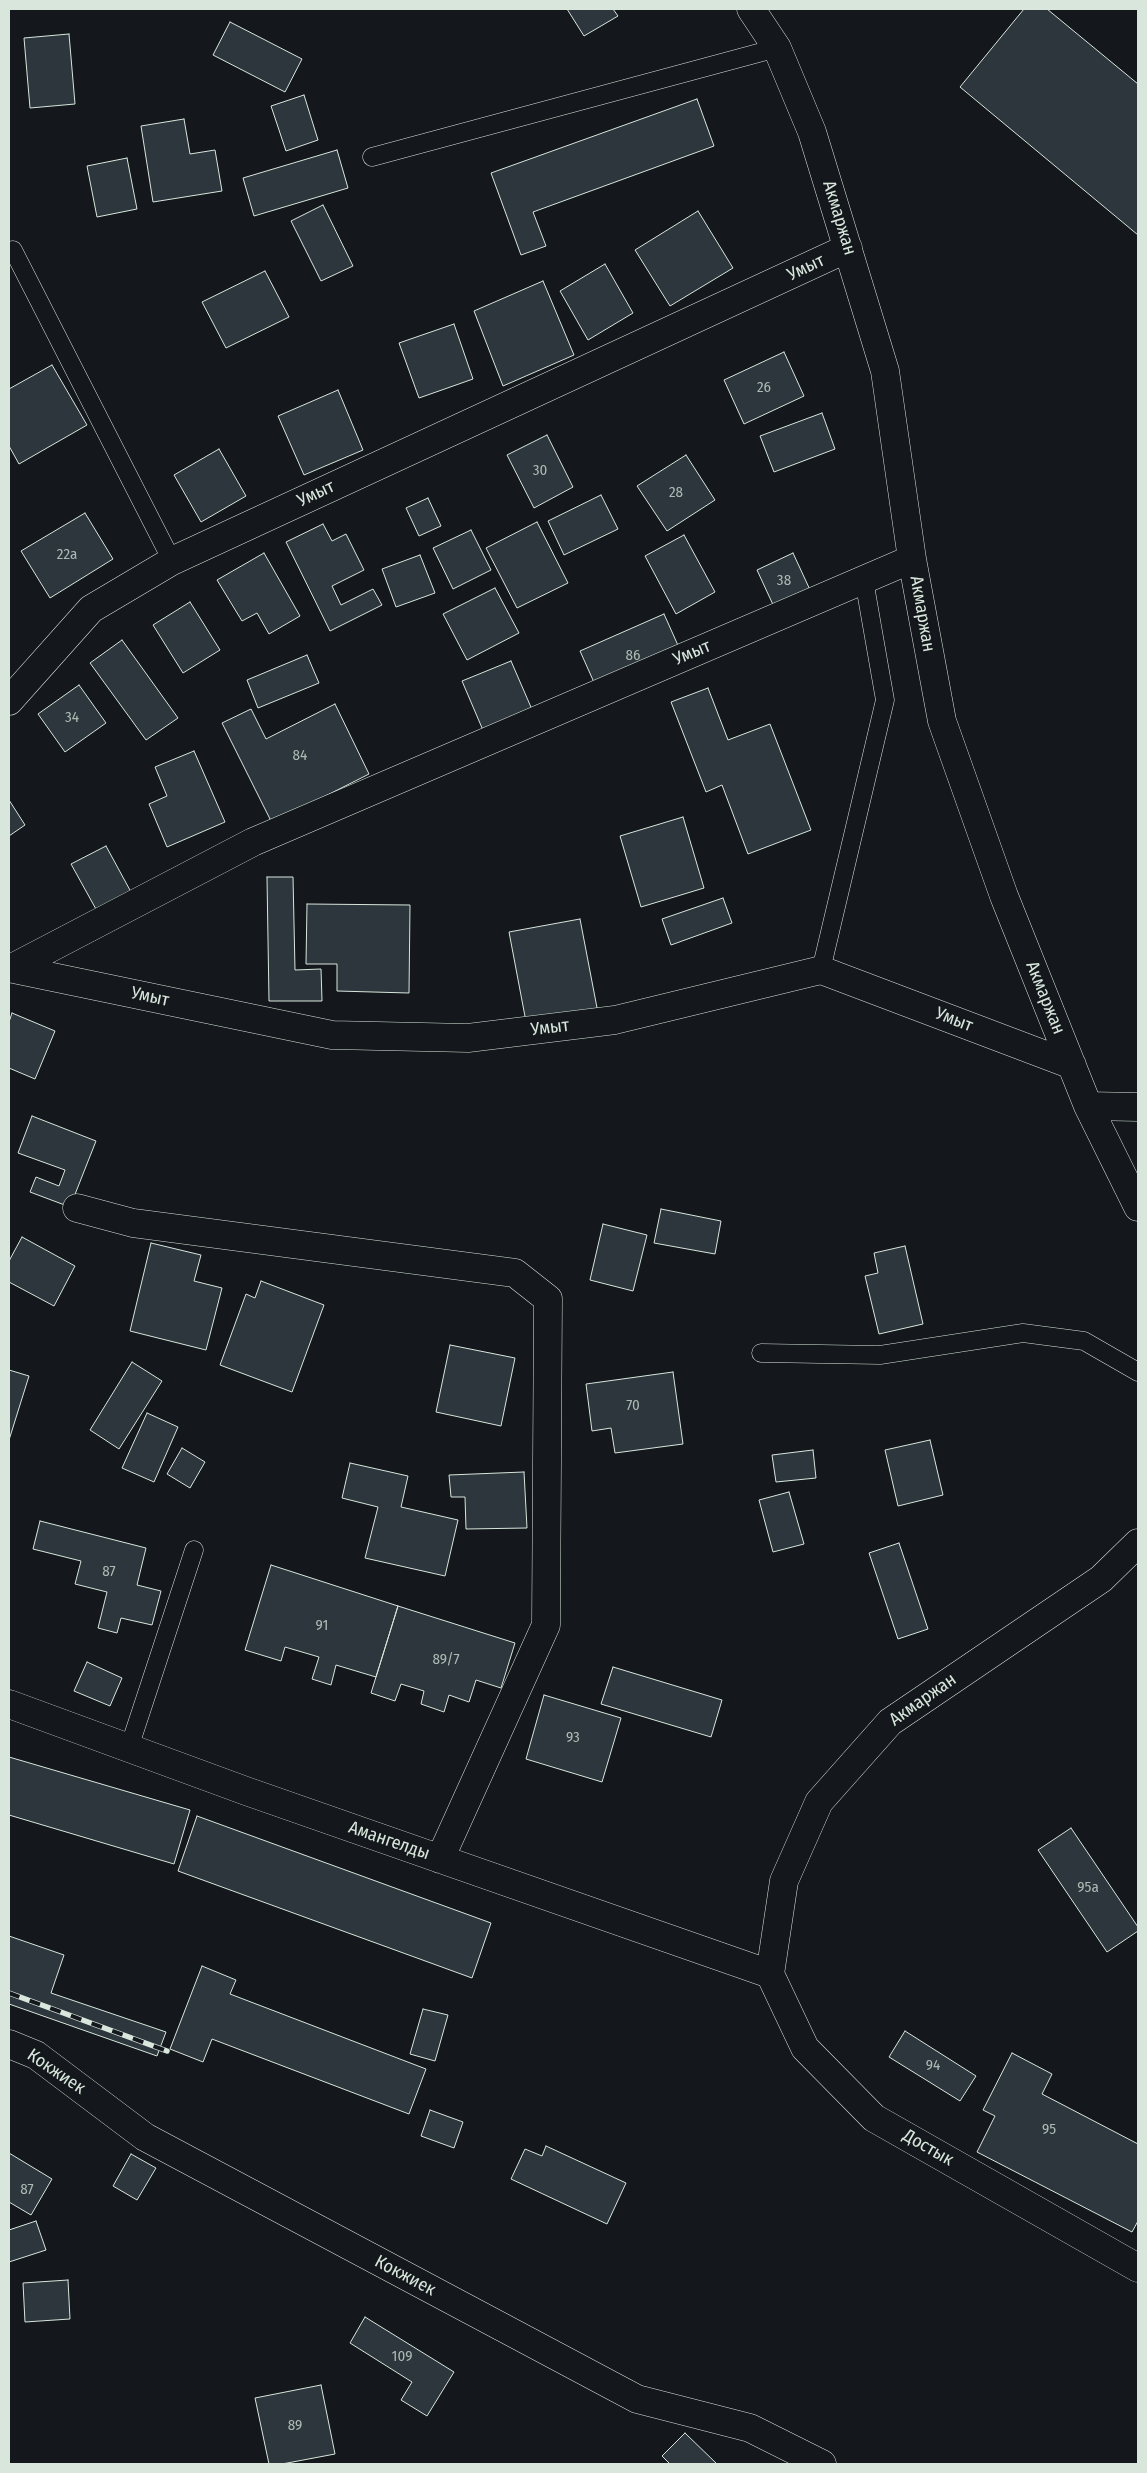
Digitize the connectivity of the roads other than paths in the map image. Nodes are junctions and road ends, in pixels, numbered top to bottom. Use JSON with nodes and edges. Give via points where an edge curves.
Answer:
{"nodes":[{"id":1,"x":751,"y":9,"type":"edge"},
{"id":2,"x":777,"y":48,"type":"junction"},
{"id":3,"x":372,"y":157,"type":"dead end"},
{"id":4,"x":848,"y":248,"type":"junction"},
{"id":5,"x":9,"y":252,"type":"edge"},
{"id":6,"x":912,"y":559,"type":"junction"},
{"id":7,"x":172,"y":561,"type":"junction"},
{"id":8,"x":864,"y":580,"type":"junction"},
{"id":9,"x":9,"y":702,"type":"edge"},
{"id":10,"x":11,"y":968,"type":"edge"},
{"id":11,"x":821,"y":970,"type":"junction"},
{"id":12,"x":1072,"y":1065,"type":"junction"},
{"id":13,"x":1088,"y":1106,"type":"junction"},
{"id":14,"x":1138,"y":1106,"type":"edge"},
{"id":15,"x":1138,"y":1207,"type":"edge"},
{"id":16,"x":77,"y":1208,"type":"dead end"},
{"id":17,"x":761,"y":1353,"type":"dead end"},
{"id":18,"x":1138,"y":1372,"type":"edge"},
{"id":19,"x":1138,"y":1543,"type":"edge"},
{"id":20,"x":194,"y":1550,"type":"dead end"},
{"id":21,"x":9,"y":1704,"type":"edge"},
{"id":22,"x":129,"y":1748,"type":"junction"},
{"id":23,"x":440,"y":1859,"type":"junction"},
{"id":24,"x":770,"y":1974,"type":"junction"},
{"id":25,"x":9,"y":2044,"type":"edge"},
{"id":26,"x":1138,"y":2268,"type":"edge"},
{"id":27,"x":822,"y":2464,"type":"edge"}],
"edges":[{"from":1,"to":2,"type":"street","name":"Акмаржан"},
{"from":2,"to":3,"type":"lane"},
{"from":2,"to":4,"type":"street","name":"Акмаржан","via":[[812,132]]},
{"from":4,"to":6,"type":"street","name":"Акмаржан","via":[[885,370]]},
{"from":4,"to":7,"type":"street","name":"Умыт"},
{"from":5,"to":7,"type":"lane","via":[[13,250]]},
{"from":6,"to":8,"type":"street","name":"Умыт"},
{"from":6,"to":12,"type":"street","name":"Акмаржан","via":[[942,721],[1004,896]]},
{"from":7,"to":9,"type":"street","name":"Умыт","via":[[91,609]]},
{"from":8,"to":10,"type":"street","name":"Умыт","via":[[253,842]]},
{"from":8,"to":11,"type":"lane","via":[[885,700]]},
{"from":10,"to":11,"type":"street","name":"Умыт","via":[[332,1035],[468,1038],[615,1020]]},
{"from":11,"to":12,"type":"street","name":"Умыт"},
{"from":12,"to":13,"type":"street","name":"Акмаржан"},
{"from":13,"to":14,"type":"street"},
{"from":13,"to":15,"type":"street","name":"Акмаржан"},
{"from":16,"to":23,"type":"street","via":[[133,1223],[515,1272],[548,1299],[546,1625]]},
{"from":17,"to":18,"type":"lane","via":[[880,1355],[1023,1333],[1084,1342]]},
{"from":19,"to":24,"type":"street","name":"Акмаржан","via":[[1101,1578],[890,1722],[819,1802],[784,1881]]},
{"from":20,"to":22,"type":"lane"},
{"from":21,"to":22,"type":"street","name":"Амангелды"},
{"from":22,"to":23,"type":"street","name":"Амангелды"},
{"from":23,"to":24,"type":"street","name":"Амангелды"},
{"from":24,"to":26,"type":"street","name":"Достык","via":[[804,2048],[874,2118]]},
{"from":25,"to":27,"type":"street","name":"Кокжиек","via":[[36,2054],[145,2138],[637,2399],[750,2428]]}]}
